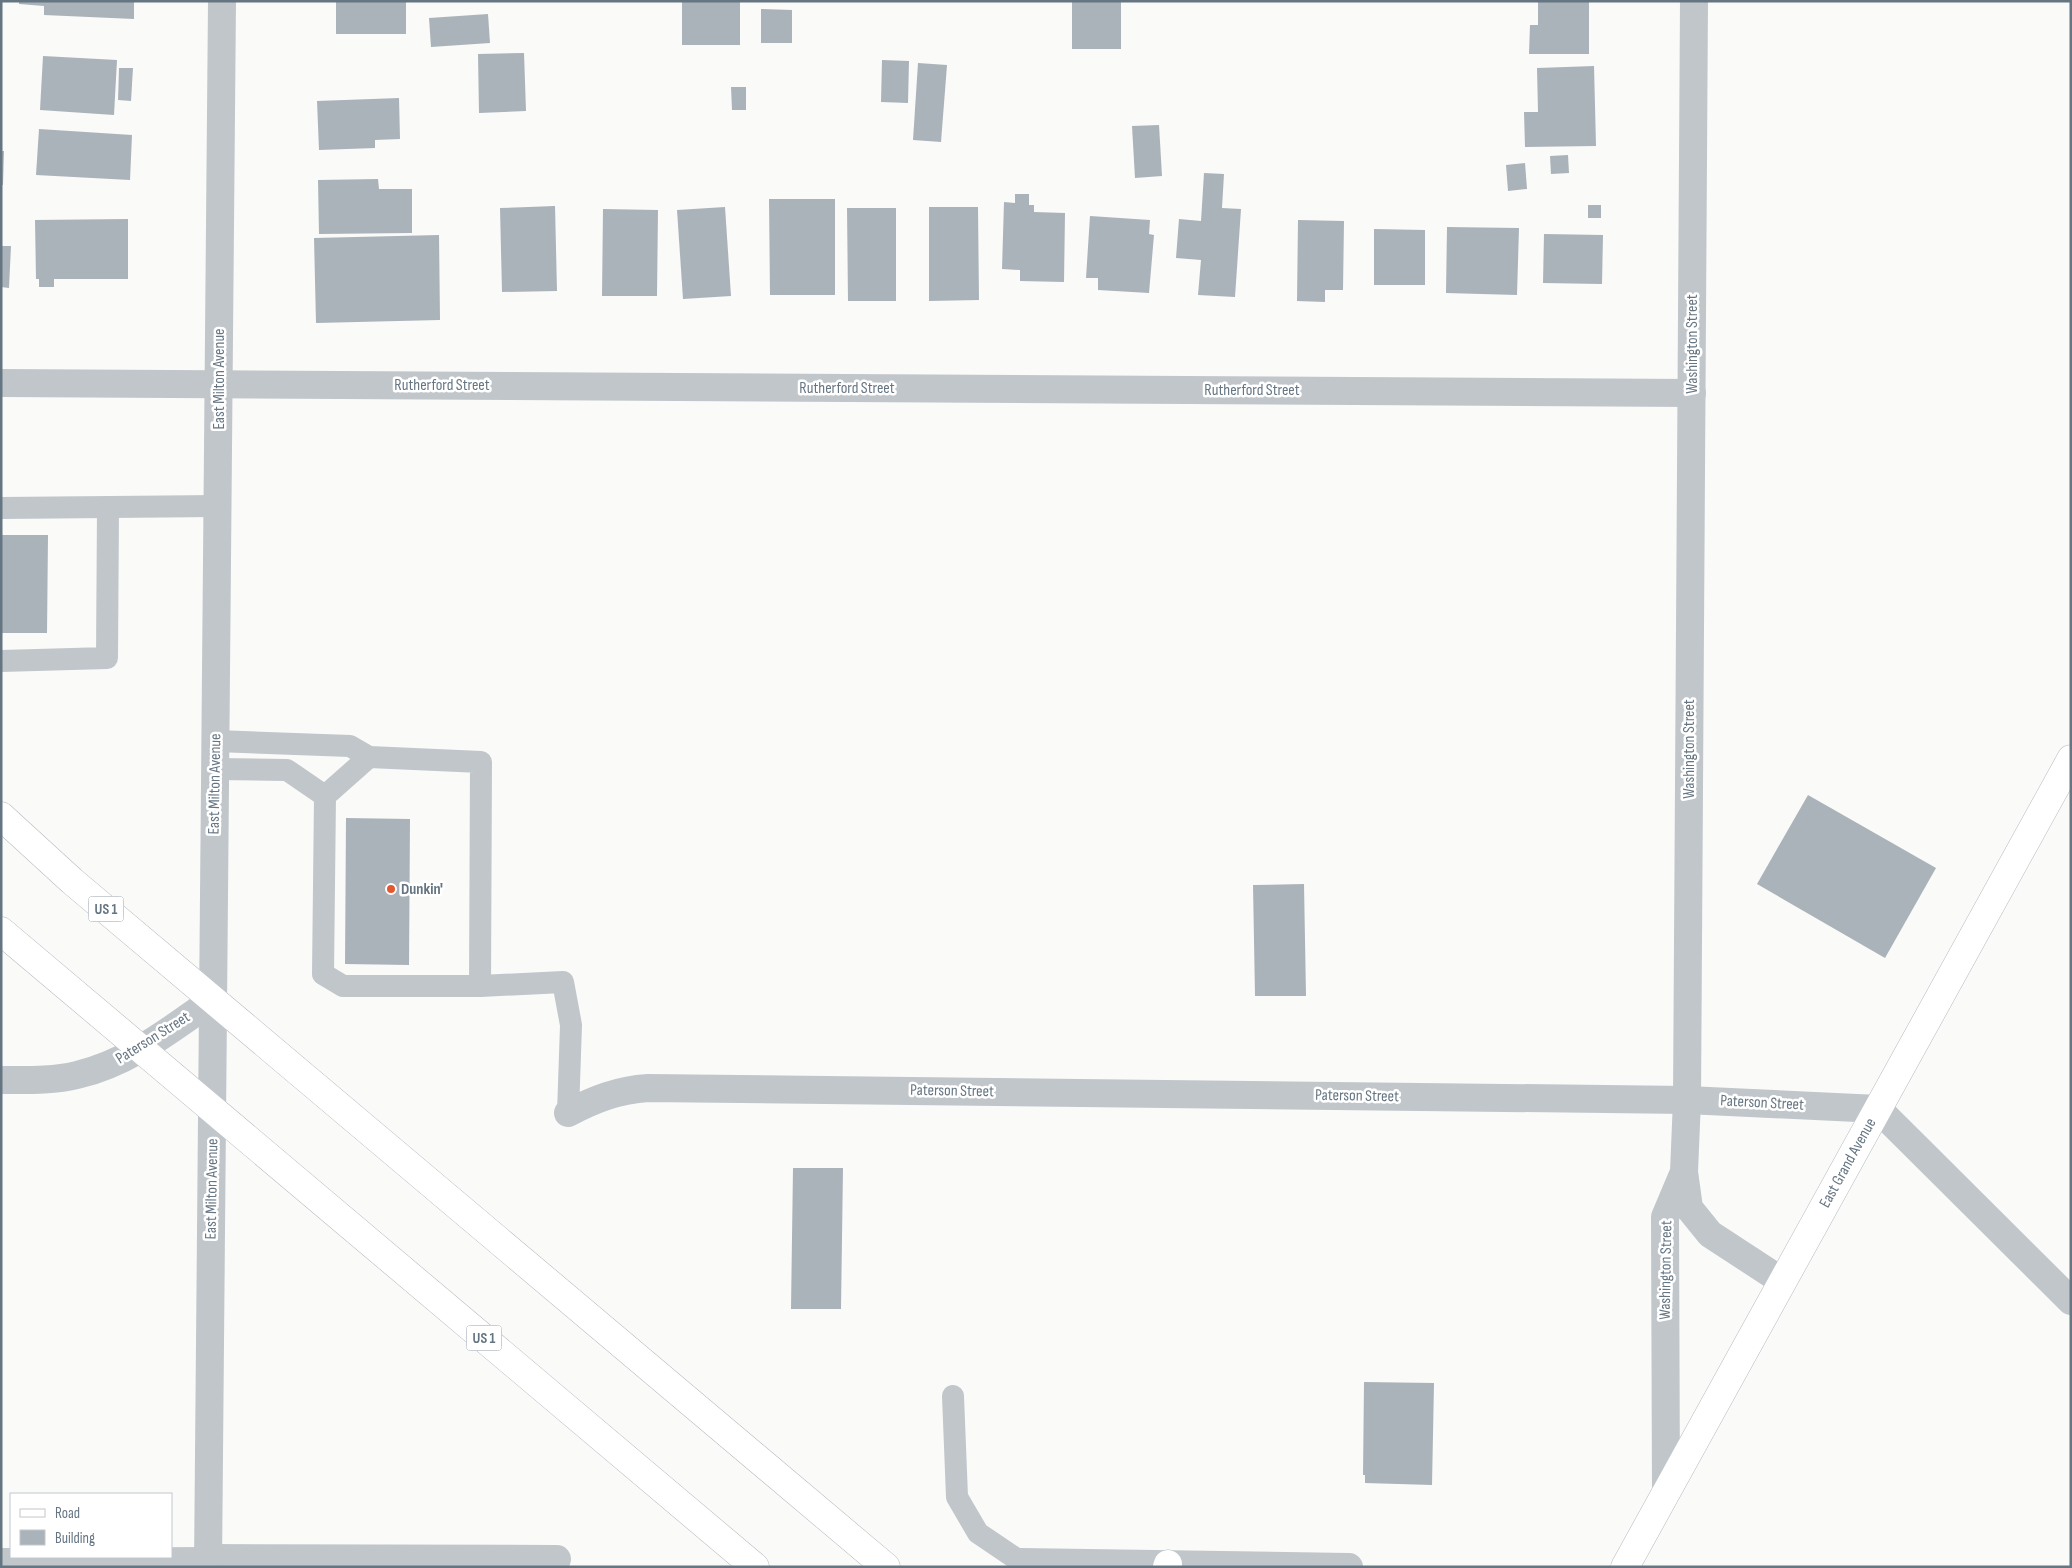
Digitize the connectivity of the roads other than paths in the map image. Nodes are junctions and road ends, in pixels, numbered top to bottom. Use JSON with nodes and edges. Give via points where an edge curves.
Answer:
{"nodes":[{"id":1,"x":222,"y":1,"type":"edge"},
{"id":2,"x":1694,"y":1,"type":"edge"},
{"id":3,"x":1,"y":383,"type":"edge"},
{"id":4,"x":219,"y":384,"type":"junction"},
{"id":5,"x":1692,"y":393,"type":"junction"},
{"id":6,"x":218,"y":506,"type":"junction"},
{"id":7,"x":1,"y":508,"type":"edge"},
{"id":8,"x":108,"y":508,"type":"junction"},
{"id":9,"x":5,"y":660,"type":"edge"},
{"id":10,"x":216,"y":741,"type":"junction"},
{"id":11,"x":369,"y":757,"type":"junction"},
{"id":12,"x":2071,"y":759,"type":"edge"},
{"id":13,"x":215,"y":769,"type":"junction"},
{"id":14,"x":326,"y":796,"type":"junction"},
{"id":15,"x":1,"y":816,"type":"edge"},
{"id":16,"x":1,"y":931,"type":"edge"},
{"id":17,"x":480,"y":986,"type":"junction"},
{"id":18,"x":214,"y":1000,"type":"junction"},
{"id":19,"x":141,"y":1049,"type":"junction"},
{"id":20,"x":1,"y":1080,"type":"edge"},
{"id":21,"x":1687,"y":1100,"type":"junction"},
{"id":22,"x":1878,"y":1109,"type":"junction"},
{"id":23,"x":213,"y":1110,"type":"junction"},
{"id":24,"x":568,"y":1113,"type":"joint"},
{"id":25,"x":1684,"y":1172,"type":"junction"},
{"id":26,"x":1782,"y":1281,"type":"junction"},
{"id":27,"x":2071,"y":1301,"type":"edge"},
{"id":28,"x":953,"y":1396,"type":"dead end"},
{"id":29,"x":1666,"y":1492,"type":"junction"},
{"id":30,"x":1,"y":1559,"type":"edge"},
{"id":31,"x":558,"y":1559,"type":"dead end"},
{"id":32,"x":208,"y":1562,"type":"edge"},
{"id":33,"x":1021,"y":1562,"type":"joint"},
{"id":34,"x":464,"y":1563,"type":"edge"},
{"id":35,"x":1167,"y":1565,"type":"edge"},
{"id":36,"x":1260,"y":1566,"type":"edge"},
{"id":37,"x":755,"y":1567,"type":"edge"},
{"id":38,"x":886,"y":1567,"type":"edge"},
{"id":39,"x":1349,"y":1567,"type":"edge"},
{"id":40,"x":1624,"y":1567,"type":"edge"}],
"edges":[{"from":1,"to":4,"type":"street","name":"East Milton Avenue"},
{"from":2,"to":5,"type":"street","name":"Washington Street"},
{"from":3,"to":4,"type":"street","name":"Rutherford Street"},
{"from":4,"to":5,"type":"street","name":"Rutherford Street"},
{"from":4,"to":6,"type":"street","name":"East Milton Avenue"},
{"from":5,"to":21,"type":"street","name":"Washington Street"},
{"from":6,"to":8,"type":"lane"},
{"from":6,"to":10,"type":"street","name":"East Milton Avenue"},
{"from":7,"to":8,"type":"lane"},
{"from":8,"to":9,"type":"lane","via":[[107,658]]},
{"from":10,"to":11,"type":"lane","via":[[350,746]]},
{"from":10,"to":13,"type":"street","name":"East Milton Avenue"},
{"from":11,"to":14,"type":"lane"},
{"from":11,"to":17,"type":"lane","via":[[481,762]]},
{"from":12,"to":22,"type":"main road","name":"East Grand Avenue"},
{"from":13,"to":14,"type":"lane","via":[[287,770]]},
{"from":13,"to":18,"type":"street","name":"East Milton Avenue"},
{"from":14,"to":17,"type":"lane","via":[[323,974],[343,986]]},
{"from":15,"to":18,"type":"main road","number":"US 1"},
{"from":16,"to":19,"type":"main road","number":"US 1"},
{"from":17,"to":24,"type":"lane","via":[[563,982],[571,1025]]},
{"from":18,"to":19,"type":"street","name":"Paterson Street"},
{"from":18,"to":23,"type":"street","name":"East Milton Avenue"},
{"from":18,"to":38,"type":"main road","number":"US 1"},
{"from":19,"to":20,"type":"street","name":"Paterson Street","via":[[76,1076]]},
{"from":19,"to":23,"type":"main road","number":"US 1"},
{"from":21,"to":22,"type":"street","name":"Paterson Street"},
{"from":21,"to":24,"type":"street","name":"Paterson Street","via":[[648,1088],[612,1093]]},
{"from":21,"to":25,"type":"street","name":"Washington Street"},
{"from":22,"to":26,"type":"main road","name":"East Grand Avenue"},
{"from":22,"to":27,"type":"street"},
{"from":23,"to":32,"type":"street","name":"East Milton Avenue"},
{"from":23,"to":37,"type":"main road","number":"US 1"},
{"from":25,"to":26,"type":"street","via":[[1689,1208],[1710,1234]]},
{"from":25,"to":29,"type":"street","name":"Washington Street","via":[[1666,1217]]},
{"from":26,"to":29,"type":"main road","name":"East Grand Avenue"},
{"from":28,"to":33,"type":"lane","via":[[957,1497],[978,1533]]},
{"from":29,"to":40,"type":"main road","name":"East Grand Avenue"},
{"from":30,"to":32,"type":"lane"},
{"from":31,"to":34,"type":"street"},
{"from":32,"to":34,"type":"street"},
{"from":33,"to":35,"type":"street"},
{"from":35,"to":36,"type":"street"},
{"from":36,"to":39,"type":"street"}]}
